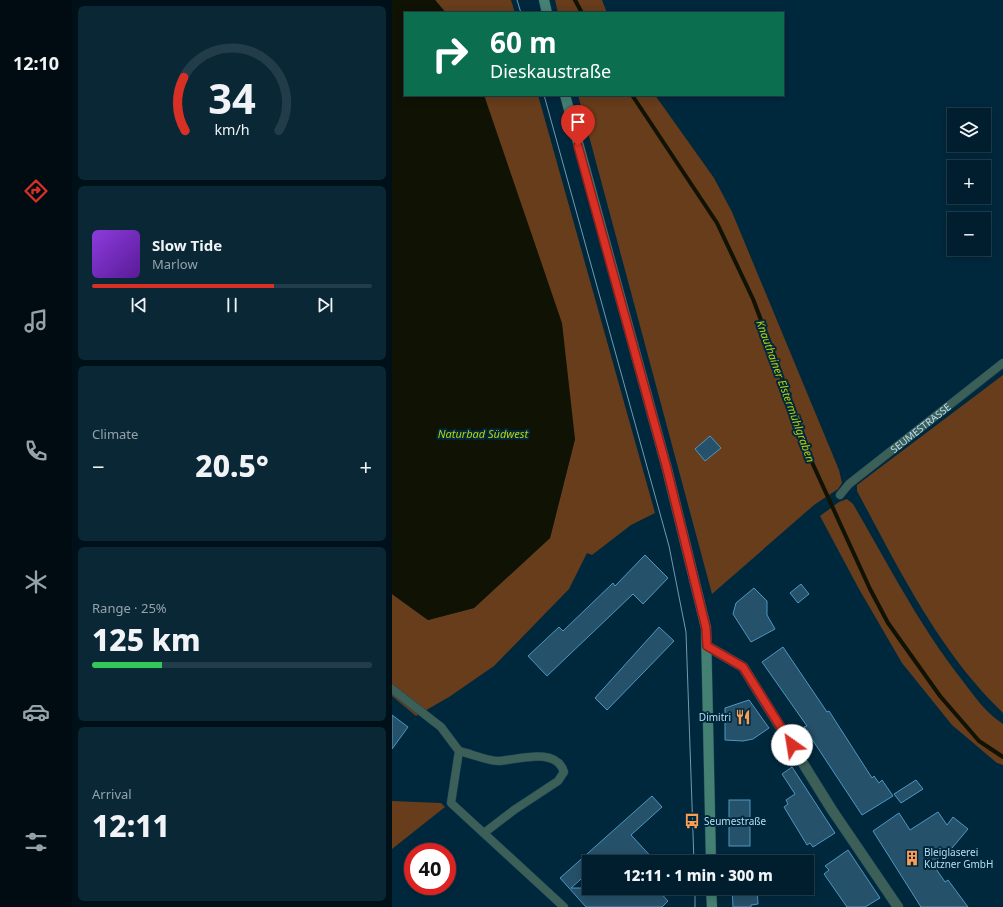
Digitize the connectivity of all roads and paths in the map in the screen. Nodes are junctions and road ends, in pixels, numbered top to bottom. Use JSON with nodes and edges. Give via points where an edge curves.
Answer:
{"nodes":[{"id":1,"x":544,"y":0,"type":"edge"},
{"id":2,"x":547,"y":12,"type":"edge"},
{"id":3,"x":565,"y":96,"type":"edge"},
{"id":4,"x":1003,"y":363,"type":"edge"},
{"id":5,"x":840,"y":495,"type":"dead end"},
{"id":6,"x":707,"y":646,"type":"junction"},
{"id":7,"x":392,"y":689,"type":"edge"},
{"id":8,"x":459,"y":751,"type":"junction"},
{"id":9,"x":484,"y":833,"type":"junction"},
{"id":10,"x":711,"y":855,"type":"edge"},
{"id":11,"x":711,"y":895,"type":"edge"},
{"id":12,"x":564,"y":907,"type":"edge"},
{"id":13,"x":712,"y":907,"type":"edge"},
{"id":14,"x":898,"y":907,"type":"edge"}],
"edges":[{"from":1,"to":2,"type":"main road"},
{"from":3,"to":6,"type":"main road","via":[[667,469],[706,628]]},
{"from":4,"to":5,"type":"lane","name":"SEUMESTRASSE","via":[[849,484]]},
{"from":6,"to":10,"type":"main road"},
{"from":6,"to":14,"type":"street","via":[[743,667],[832,810]]},
{"from":7,"to":8,"type":"lane","via":[[441,727]]},
{"from":8,"to":9,"type":"lane","via":[[451,803]]},
{"from":8,"to":9,"type":"lane","via":[[498,761],[526,756],[551,758],[563,766],[564,772],[558,781]]},
{"from":9,"to":12,"type":"lane"},
{"from":11,"to":13,"type":"main road"}]}
